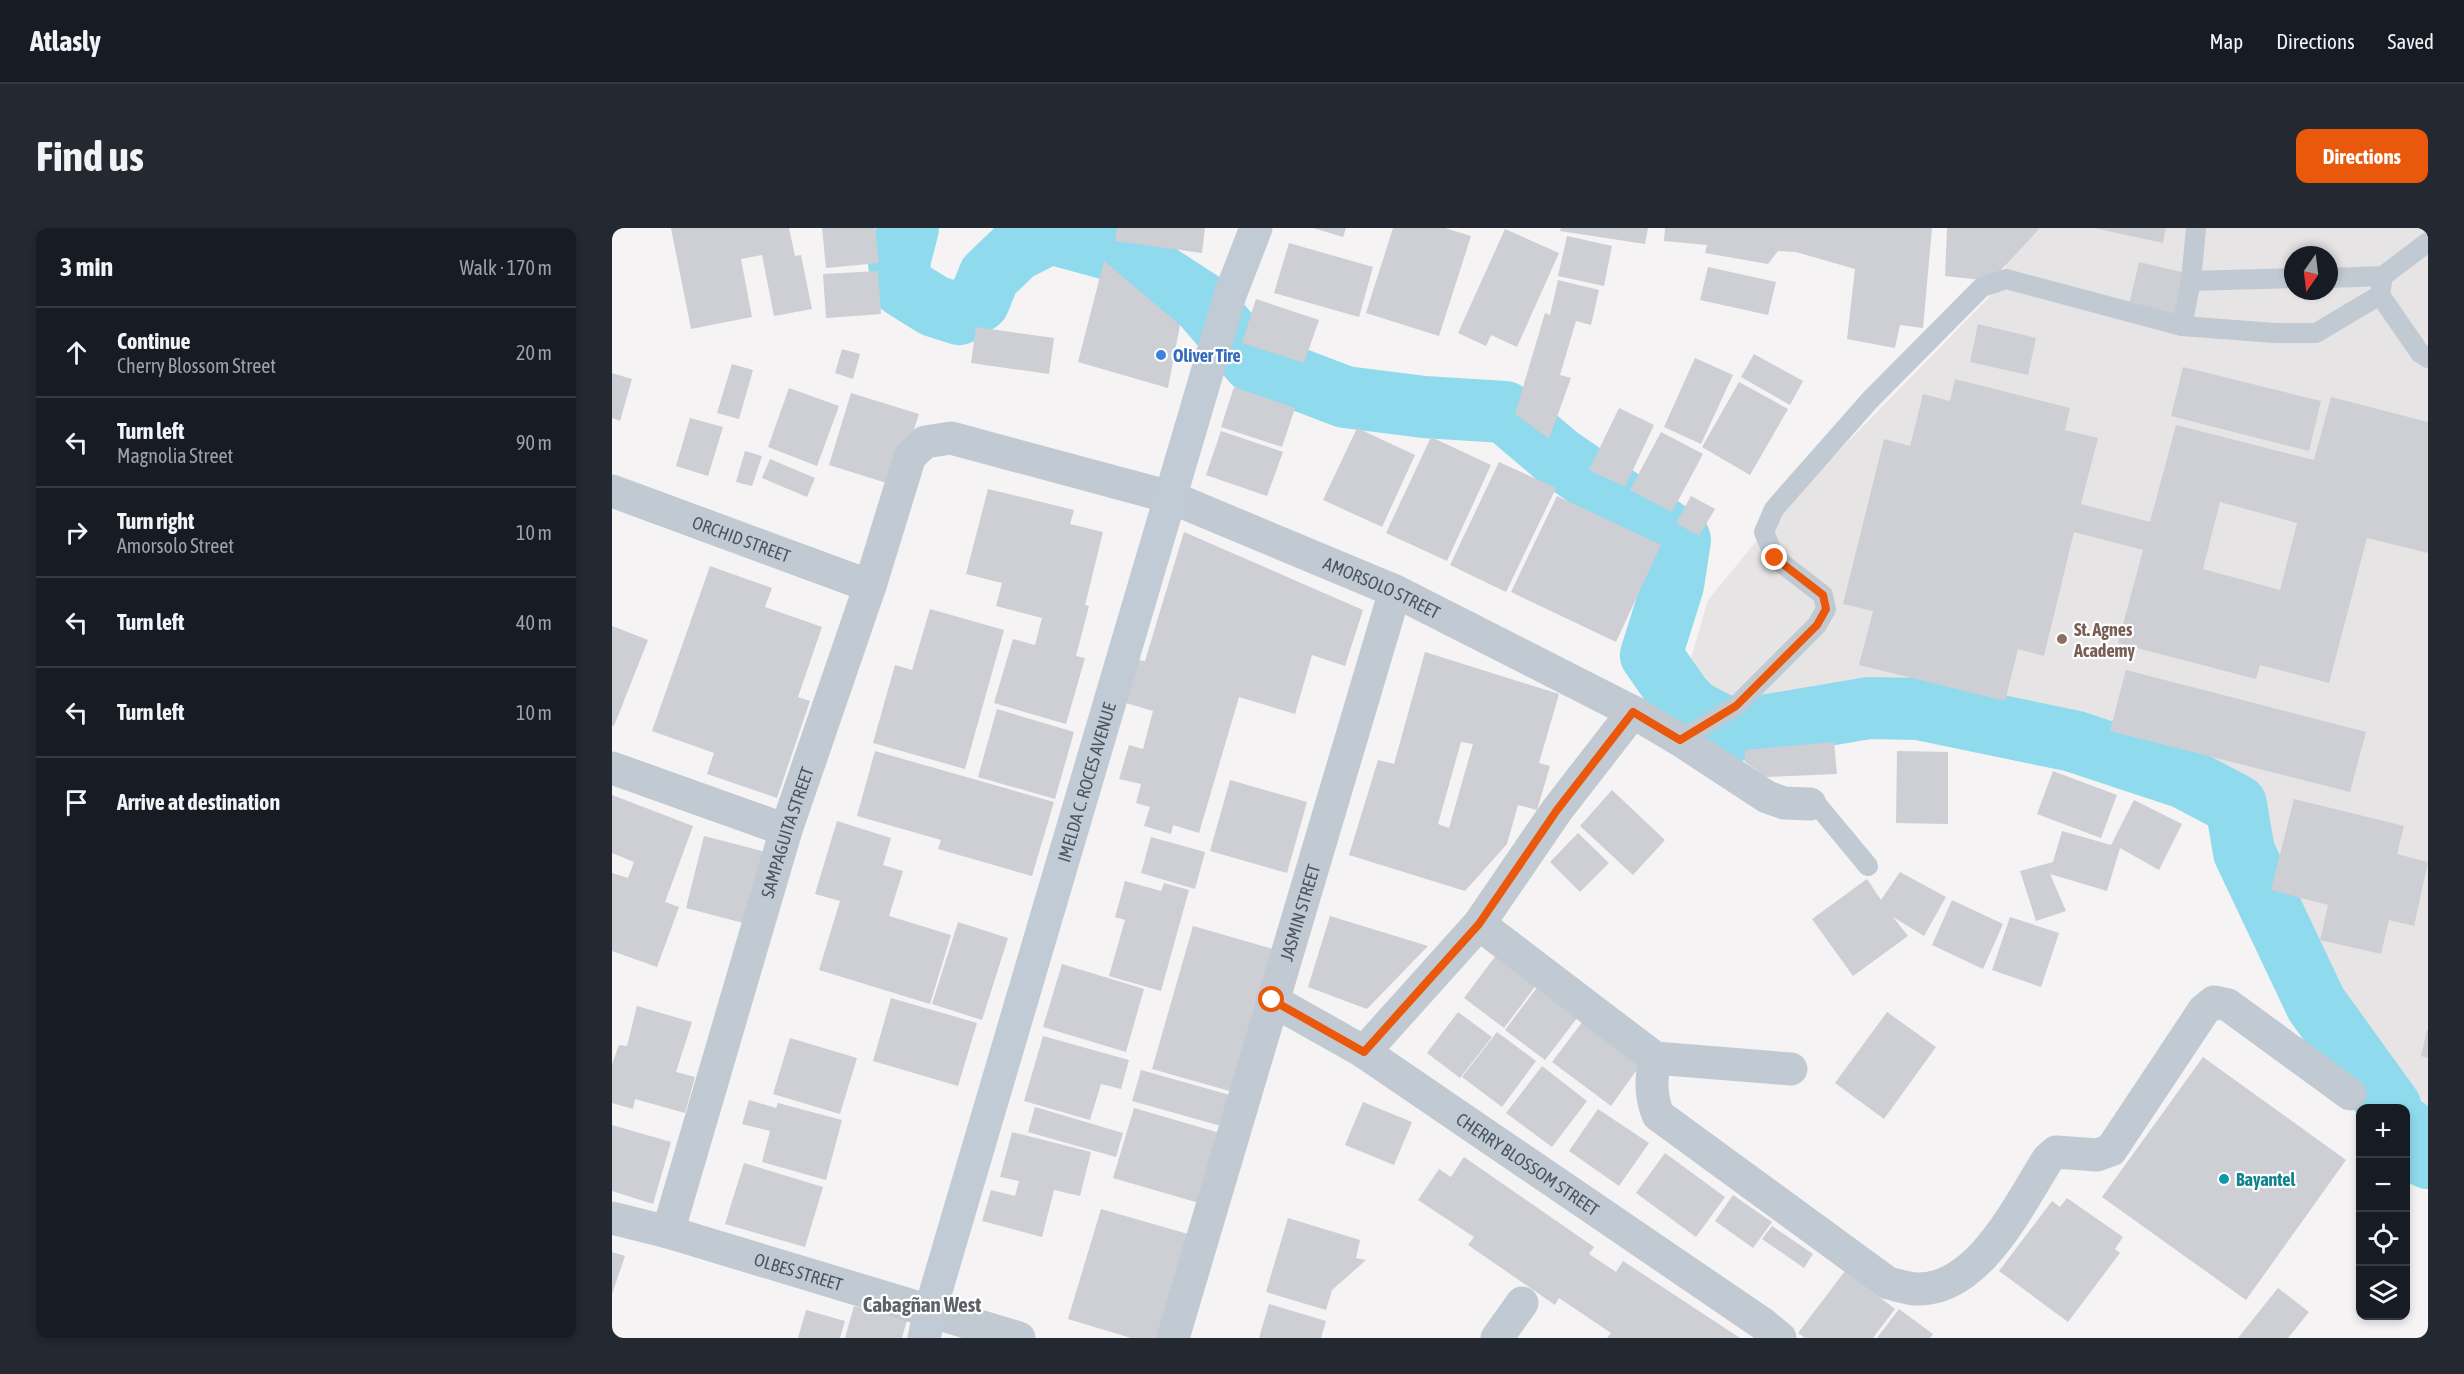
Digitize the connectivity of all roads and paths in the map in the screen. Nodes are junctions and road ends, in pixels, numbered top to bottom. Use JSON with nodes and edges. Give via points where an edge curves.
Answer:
{"nodes":[{"id":1,"x":1256,"y":228,"type":"edge"},
{"id":2,"x":2196,"y":228,"type":"edge"},
{"id":3,"x":2428,"y":243,"type":"edge"},
{"id":4,"x":2284,"y":278,"type":"edge"},
{"id":5,"x":2338,"y":279,"type":"edge"},
{"id":6,"x":2191,"y":281,"type":"junction"},
{"id":7,"x":2381,"y":285,"type":"junction"},
{"id":8,"x":2182,"y":326,"type":"junction"},
{"id":9,"x":2428,"y":358,"type":"edge"},
{"id":10,"x":925,"y":442,"type":"joint"},
{"id":11,"x":612,"y":491,"type":"edge"},
{"id":12,"x":1170,"y":497,"type":"junction"},
{"id":13,"x":870,"y":586,"type":"junction"},
{"id":14,"x":1395,"y":591,"type":"junction"},
{"id":15,"x":1633,"y":712,"type":"junction"},
{"id":16,"x":1690,"y":733,"type":"junction"},
{"id":17,"x":612,"y":768,"type":"edge"},
{"id":18,"x":1810,"y":804,"type":"joint"},
{"id":19,"x":786,"y":830,"type":"junction"},
{"id":20,"x":1868,"y":866,"type":"dead end"},
{"id":21,"x":1479,"y":924,"type":"junction"},
{"id":22,"x":1272,"y":1000,"type":"junction"},
{"id":23,"x":1364,"y":1052,"type":"junction"},
{"id":24,"x":1655,"y":1058,"type":"junction"},
{"id":25,"x":1791,"y":1069,"type":"dead end"},
{"id":26,"x":2350,"y":1094,"type":"dead end"},
{"id":27,"x":612,"y":1218,"type":"edge"},
{"id":28,"x":668,"y":1232,"type":"junction"},
{"id":29,"x":1522,"y":1303,"type":"dead end"},
{"id":30,"x":927,"y":1324,"type":"edge"},
{"id":31,"x":1019,"y":1338,"type":"edge"},
{"id":32,"x":1173,"y":1338,"type":"edge"},
{"id":33,"x":1497,"y":1338,"type":"edge"},
{"id":34,"x":1780,"y":1338,"type":"edge"}],
"edges":[{"from":1,"to":12,"type":"main road","name":"IMELDA C. ROCES AVENUE","via":[[1230,295]]},
{"from":2,"to":6,"type":"lane"},
{"from":3,"to":7,"type":"lane"},
{"from":4,"to":6,"type":"lane"},
{"from":5,"to":7,"type":"lane"},
{"from":6,"to":8,"type":"lane"},
{"from":7,"to":8,"type":"lane","via":[[2316,333]]},
{"from":7,"to":9,"type":"lane","via":[[2420,353]]},
{"from":8,"to":16,"type":"lane","via":[[2006,279],[1982,287],[1870,400],[1774,509],[1764,532],[1775,558],[1823,595],[1826,609],[1817,625],[1736,706]]},
{"from":10,"to":12,"type":"street","name":"AMORSOLO STREET","via":[[951,438]]},
{"from":10,"to":13,"type":"street","name":"SAMPAGUITA STREET","via":[[910,456]]},
{"from":11,"to":13,"type":"street","name":"ORCHID STREET"},
{"from":12,"to":14,"type":"street","name":"AMORSOLO STREET"},
{"from":12,"to":30,"type":"main road","name":"IMELDA C. ROCES AVENUE"},
{"from":13,"to":19,"type":"street","name":"SAMPAGUITA STREET"},
{"from":14,"to":15,"type":"street","name":"AMORSOLO STREET"},
{"from":14,"to":22,"type":"street","name":"JASMIN STREET"},
{"from":15,"to":16,"type":"street","name":"AMORSOLO STREET"},
{"from":15,"to":21,"type":"street","via":[[1557,810]]},
{"from":16,"to":18,"type":"street","name":"AMORSOLO STREET","via":[[1767,797],[1784,803]]},
{"from":17,"to":19,"type":"street"},
{"from":18,"to":20,"type":"lane","via":[[1819,807]]},
{"from":19,"to":28,"type":"street","name":"SAMPAGUITA STREET"},
{"from":21,"to":23,"type":"street"},
{"from":21,"to":24,"type":"street"},
{"from":22,"to":23,"type":"street","name":"CHERRY BLOSSOM STREET"},
{"from":22,"to":32,"type":"street","name":"JASMIN STREET"},
{"from":23,"to":34,"type":"street","name":"CHERRY BLOSSOM STREET"},
{"from":24,"to":25,"type":"street"},
{"from":24,"to":26,"type":"street","via":[[1650,1084],[1658,1114],[1888,1283],[1916,1289],[1939,1285],[1964,1273],[1987,1254],[2055,1152],[2097,1155],[2111,1150],[2204,1010],[2214,1002],[2228,1005]]},
{"from":27,"to":28,"type":"street","name":"OLBES STREET"},
{"from":28,"to":30,"type":"street","name":"OLBES STREET"},
{"from":29,"to":33,"type":"street"},
{"from":30,"to":31,"type":"street","name":"OLBES STREET"}]}
